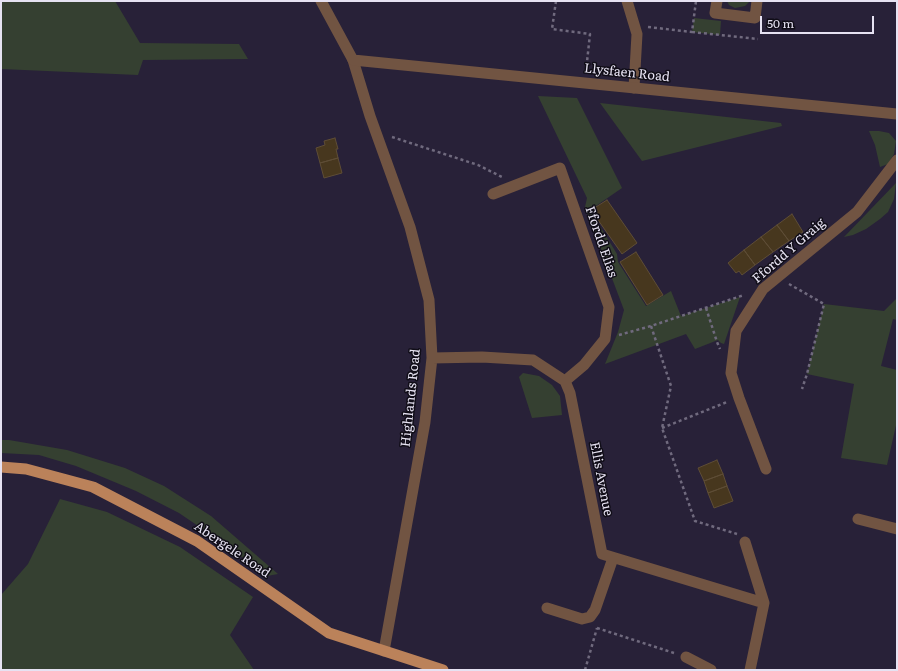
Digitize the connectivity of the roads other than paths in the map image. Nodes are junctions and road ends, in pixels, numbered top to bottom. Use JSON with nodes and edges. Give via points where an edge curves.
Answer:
{"nodes":[{"id":1,"x":321,"y":1,"type":"edge"},
{"id":2,"x":627,"y":1,"type":"edge"},
{"id":3,"x":717,"y":1,"type":"edge"},
{"id":4,"x":756,"y":1,"type":"edge"},
{"id":5,"x":353,"y":60,"type":"junction"},
{"id":6,"x":634,"y":88,"type":"junction"},
{"id":7,"x":897,"y":114,"type":"edge"},
{"id":8,"x":897,"y":160,"type":"edge"},
{"id":9,"x":493,"y":194,"type":"dead end"},
{"id":10,"x":432,"y":358,"type":"junction"},
{"id":11,"x":565,"y":381,"type":"junction"},
{"id":12,"x":1,"y":467,"type":"edge"},
{"id":13,"x":766,"y":469,"type":"dead end"},
{"id":14,"x":858,"y":519,"type":"dead end"},
{"id":15,"x":897,"y":529,"type":"edge"},
{"id":16,"x":745,"y":542,"type":"road end"},
{"id":17,"x":613,"y":558,"type":"junction"},
{"id":18,"x":764,"y":603,"type":"junction"},
{"id":19,"x":547,"y":608,"type":"dead end"},
{"id":20,"x":384,"y":651,"type":"junction"},
{"id":21,"x":686,"y":657,"type":"road end"},
{"id":22,"x":443,"y":670,"type":"edge"},
{"id":23,"x":711,"y":670,"type":"edge"},
{"id":24,"x":750,"y":670,"type":"edge"}],
"edges":[{"from":1,"to":5,"type":"street","name":"Highlands Road"},
{"from":2,"to":6,"type":"street","via":[[637,34]]},
{"from":3,"to":4,"type":"street","via":[[716,13],[755,18]]},
{"from":5,"to":6,"type":"street","name":"Llysfaen Road"},
{"from":5,"to":10,"type":"street","name":"Highlands Road","via":[[410,227],[429,300]]},
{"from":6,"to":7,"type":"street","name":"Llysfaen Road"},
{"from":8,"to":13,"type":"street","name":"Ffordd Y Graig","via":[[857,212],[763,289],[736,331],[731,373]]},
{"from":9,"to":11,"type":"street","name":"Ffordd Elias","via":[[560,168],[609,307],[605,339],[584,365]]},
{"from":10,"to":11,"type":"street","via":[[533,360]]},
{"from":10,"to":20,"type":"street","name":"Highlands Road","via":[[424,422]]},
{"from":11,"to":17,"type":"street","name":"Ellis Avenue","via":[[570,394],[602,554]]},
{"from":12,"to":20,"type":"main road","name":"Abergele Road","via":[[26,469],[93,487],[197,541],[329,633]]},
{"from":14,"to":15,"type":"street"},
{"from":16,"to":18,"type":"street"},
{"from":17,"to":18,"type":"street","name":"Ellis Avenue"},
{"from":17,"to":19,"type":"street","via":[[595,610],[590,617],[582,619]]},
{"from":18,"to":24,"type":"street"},
{"from":20,"to":22,"type":"main road","name":"Abergele Road"},
{"from":21,"to":23,"type":"street"}]}
